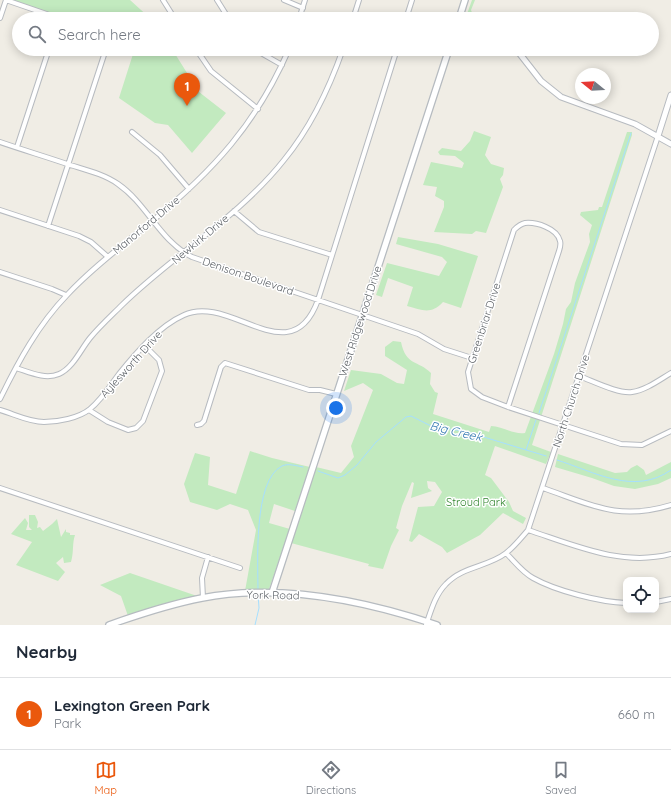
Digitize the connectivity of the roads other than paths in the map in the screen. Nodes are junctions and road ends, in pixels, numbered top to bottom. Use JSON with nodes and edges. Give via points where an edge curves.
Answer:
{"nodes":[{"id":1,"x":6,"y":0,"type":"edge"},
{"id":2,"x":163,"y":0,"type":"edge"},
{"id":3,"x":217,"y":0,"type":"edge"},
{"id":4,"x":284,"y":0,"type":"edge"},
{"id":5,"x":305,"y":0,"type":"edge"},
{"id":6,"x":359,"y":0,"type":"edge"},
{"id":7,"x":412,"y":0,"type":"edge"},
{"id":8,"x":465,"y":0,"type":"edge"},
{"id":9,"x":303,"y":8,"type":"junction"},
{"id":10,"x":39,"y":12,"type":"edge"},
{"id":11,"x":171,"y":12,"type":"edge"},
{"id":12,"x":225,"y":12,"type":"edge"},
{"id":13,"x":302,"y":12,"type":"edge"},
{"id":14,"x":355,"y":12,"type":"edge"},
{"id":15,"x":408,"y":12,"type":"edge"},
{"id":16,"x":461,"y":12,"type":"edge"},
{"id":17,"x":0,"y":18,"type":"edge"},
{"id":18,"x":47,"y":56,"type":"edge"},
{"id":19,"x":104,"y":56,"type":"edge"},
{"id":20,"x":201,"y":56,"type":"edge"},
{"id":21,"x":266,"y":56,"type":"edge"},
{"id":22,"x":286,"y":56,"type":"edge"},
{"id":23,"x":340,"y":56,"type":"edge"},
{"id":24,"x":395,"y":56,"type":"edge"},
{"id":25,"x":447,"y":56,"type":"edge"},
{"id":26,"x":521,"y":56,"type":"edge"},
{"id":27,"x":282,"y":65,"type":"junction"},
{"id":28,"x":671,"y":95,"type":"edge"},
{"id":29,"x":258,"y":109,"type":"junction"},
{"id":30,"x":132,"y":132,"type":"dead end"},
{"id":31,"x":658,"y":136,"type":"junction"},
{"id":32,"x":0,"y":142,"type":"edge"},
{"id":33,"x":671,"y":144,"type":"edge"},
{"id":34,"x":17,"y":147,"type":"junction"},
{"id":35,"x":69,"y":164,"type":"junction"},
{"id":36,"x":189,"y":189,"type":"junction"},
{"id":37,"x":0,"y":210,"type":"edge"},
{"id":38,"x":234,"y":211,"type":"junction"},
{"id":39,"x":152,"y":221,"type":"junction"},
{"id":40,"x":48,"y":226,"type":"junction"},
{"id":41,"x":183,"y":252,"type":"junction"},
{"id":42,"x":332,"y":255,"type":"junction"},
{"id":43,"x":108,"y":257,"type":"junction"},
{"id":44,"x":0,"y":272,"type":"edge"},
{"id":45,"x":66,"y":296,"type":"junction"},
{"id":46,"x":318,"y":300,"type":"junction"},
{"id":47,"x":362,"y":315,"type":"junction"},
{"id":48,"x":145,"y":346,"type":"junction"},
{"id":49,"x":472,"y":358,"type":"junction"},
{"id":50,"x":16,"y":368,"type":"junction"},
{"id":51,"x":671,"y":373,"type":"edge"},
{"id":52,"x":579,"y":376,"type":"junction"},
{"id":53,"x":336,"y":394,"type":"junction"},
{"id":54,"x":0,"y":399,"type":"edge"},
{"id":55,"x":508,"y":407,"type":"junction"},
{"id":56,"x":0,"y":410,"type":"edge"},
{"id":57,"x":89,"y":410,"type":"junction"},
{"id":58,"x":197,"y":425,"type":"dead end"},
{"id":59,"x":563,"y":425,"type":"junction"},
{"id":60,"x":671,"y":431,"type":"edge"},
{"id":61,"x":0,"y":488,"type":"edge"},
{"id":62,"x":543,"y":488,"type":"junction"},
{"id":63,"x":671,"y":505,"type":"edge"},
{"id":64,"x":528,"y":530,"type":"junction"},
{"id":65,"x":506,"y":553,"type":"junction"},
{"id":66,"x":671,"y":554,"type":"edge"},
{"id":67,"x":208,"y":557,"type":"junction"},
{"id":68,"x":240,"y":568,"type":"dead end"},
{"id":69,"x":272,"y":593,"type":"junction"},
{"id":70,"x":203,"y":598,"type":"junction"},
{"id":71,"x":671,"y":599,"type":"edge"},
{"id":72,"x":659,"y":601,"type":"edge"},
{"id":73,"x":623,"y":603,"type":"edge"},
{"id":74,"x":427,"y":623,"type":"edge"},
{"id":75,"x":109,"y":625,"type":"edge"},
{"id":76,"x":437,"y":625,"type":"edge"}],
"edges":[{"from":1,"to":10,"type":"street"},
{"from":1,"to":17,"type":"street"},
{"from":2,"to":11,"type":"street"},
{"from":3,"to":12,"type":"street"},
{"from":4,"to":9,"type":"street"},
{"from":5,"to":9,"type":"street"},
{"from":6,"to":14,"type":"street"},
{"from":7,"to":15,"type":"street"},
{"from":8,"to":16,"type":"main road"},
{"from":9,"to":13,"type":"street"},
{"from":18,"to":34,"type":"street"},
{"from":19,"to":35,"type":"street"},
{"from":20,"to":29,"type":"street","via":[[211,71]]},
{"from":21,"to":27,"type":"street"},
{"from":22,"to":27,"type":"street","name":"Manorford Drive"},
{"from":23,"to":38,"type":"street","name":"Newkirk Drive","via":[[310,125],[284,161]]},
{"from":24,"to":42,"type":"street","name":"Aylesworth Drive"},
{"from":25,"to":47,"type":"main road","name":"West Ridgewood Drive"},
{"from":26,"to":31,"type":"street","via":[[541,81],[561,97],[635,124]]},
{"from":27,"to":29,"type":"street","name":"Manorford Drive"},
{"from":28,"to":31,"type":"street"},
{"from":29,"to":36,"type":"street","name":"Manorford Drive","via":[[236,140]]},
{"from":30,"to":36,"type":"street","via":[[160,155]]},
{"from":31,"to":33,"type":"street"},
{"from":31,"to":52,"type":"street","name":"North Church Drive"},
{"from":32,"to":34,"type":"street","name":"Denison Boulevard"},
{"from":34,"to":35,"type":"street","name":"Denison Boulevard"},
{"from":35,"to":39,"type":"street","name":"Denison Boulevard","via":[[102,175],[119,184]]},
{"from":35,"to":40,"type":"street"},
{"from":36,"to":39,"type":"street","name":"Manorford Drive"},
{"from":37,"to":40,"type":"street"},
{"from":38,"to":41,"type":"street","name":"Newkirk Drive"},
{"from":38,"to":42,"type":"street","via":[[259,232]]},
{"from":39,"to":41,"type":"street","name":"Denison Boulevard"},
{"from":39,"to":43,"type":"street","name":"Manorford Drive"},
{"from":40,"to":43,"type":"street","via":[[92,242]]},
{"from":41,"to":46,"type":"street","name":"Denison Boulevard"},
{"from":41,"to":50,"type":"street","name":"Newkirk Drive","via":[[110,317],[60,374],[51,377],[41,376]]},
{"from":42,"to":46,"type":"street","name":"Aylesworth Drive"},
{"from":43,"to":45,"type":"street","name":"Manorford Drive"},
{"from":44,"to":45,"type":"street"},
{"from":45,"to":50,"type":"street","name":"Manorford Drive","via":[[27,346]]},
{"from":46,"to":47,"type":"street","name":"Denison Boulevard"},
{"from":46,"to":48,"type":"street","name":"Aylesworth Drive","via":[[308,320],[293,331],[275,332],[216,313],[195,312],[177,318]]},
{"from":47,"to":49,"type":"street","name":"Denison Boulevard","via":[[418,334],[444,349]]},
{"from":47,"to":53,"type":"main road","name":"West Ridgewood Drive"},
{"from":48,"to":57,"type":"street","name":"Aylesworth Drive"},
{"from":48,"to":57,"type":"street","via":[[159,360],[162,371],[143,421],[136,428],[128,430],[108,422]]},
{"from":49,"to":55,"type":"street","name":"Greenbriar Drive","via":[[468,372],[471,389],[482,398]]},
{"from":49,"to":55,"type":"street","name":"Greenbriar Drive","via":[[514,230],[524,223],[556,233],[561,242],[560,251]]},
{"from":50,"to":54,"type":"street","name":"Manorford Drive"},
{"from":51,"to":52,"type":"street","via":[[643,389],[632,392]]},
{"from":52,"to":59,"type":"street","name":"North Church Drive"},
{"from":53,"to":58,"type":"street","via":[[308,390],[225,363],[220,367],[204,421]]},
{"from":53,"to":69,"type":"main road","name":"West Ridgewood Drive"},
{"from":55,"to":59,"type":"street","name":"Greenbriar Drive"},
{"from":56,"to":57,"type":"street","name":"Aylesworth Drive","via":[[42,422],[68,419]]},
{"from":59,"to":60,"type":"street","name":"Greenbriar Drive","via":[[620,444],[632,445],[642,445]]},
{"from":59,"to":62,"type":"street","name":"North Church Drive"},
{"from":61,"to":67,"type":"street"},
{"from":62,"to":63,"type":"street","via":[[610,511],[645,512]]},
{"from":62,"to":64,"type":"street","name":"North Church Drive"},
{"from":64,"to":65,"type":"street","name":"North Church Drive"},
{"from":64,"to":66,"type":"street","via":[[611,556],[638,558]]},
{"from":65,"to":73,"type":"street","via":[[521,570],[533,578],[592,598]]},
{"from":65,"to":74,"type":"street","name":"North Church Drive","via":[[463,571],[446,584],[433,604]]},
{"from":67,"to":68,"type":"street"},
{"from":67,"to":70,"type":"street","via":[[202,578]]},
{"from":69,"to":70,"type":"main road","name":"York Road"},
{"from":69,"to":74,"type":"main road","name":"York Road","via":[[355,602],[394,611]]},
{"from":70,"to":75,"type":"main road","name":"York Road"},
{"from":71,"to":72,"type":"street"},
{"from":74,"to":76,"type":"main road","name":"York Road"}]}
